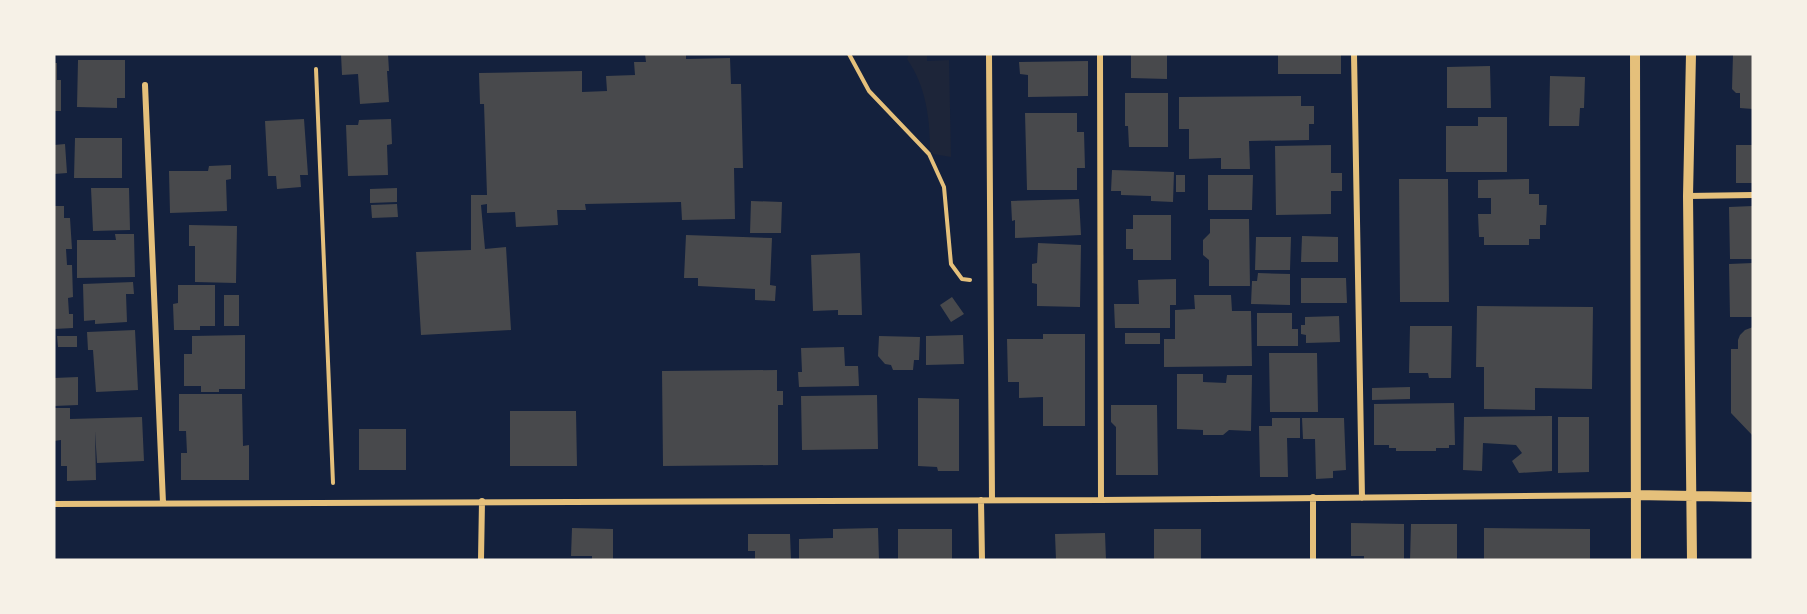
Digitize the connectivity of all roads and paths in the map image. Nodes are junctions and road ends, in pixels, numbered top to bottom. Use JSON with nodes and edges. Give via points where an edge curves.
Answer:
{"nodes":[{"id":1,"x":849,"y":54,"type":"edge"},
{"id":2,"x":988,"y":54,"type":"edge"},
{"id":3,"x":1100,"y":54,"type":"edge"},
{"id":4,"x":1354,"y":54,"type":"edge"},
{"id":5,"x":1635,"y":54,"type":"edge"},
{"id":6,"x":1690,"y":54,"type":"edge"},
{"id":7,"x":316,"y":69,"type":"dead end"},
{"id":8,"x":145,"y":85,"type":"dead end"},
{"id":9,"x":1753,"y":195,"type":"edge"},
{"id":10,"x":1688,"y":196,"type":"junction"},
{"id":11,"x":990,"y":283,"type":"junction"},
{"id":12,"x":1635,"y":495,"type":"junction"},
{"id":13,"x":1691,"y":496,"type":"junction"},
{"id":14,"x":1753,"y":496,"type":"edge"},
{"id":15,"x":1313,"y":497,"type":"junction"},
{"id":16,"x":1362,"y":498,"type":"junction"},
{"id":17,"x":992,"y":499,"type":"junction"},
{"id":18,"x":981,"y":500,"type":"junction"},
{"id":19,"x":1101,"y":500,"type":"junction"},
{"id":20,"x":482,"y":501,"type":"junction"},
{"id":21,"x":333,"y":502,"type":"junction"},
{"id":22,"x":163,"y":503,"type":"junction"},
{"id":23,"x":54,"y":504,"type":"edge"},
{"id":24,"x":481,"y":560,"type":"edge"},
{"id":25,"x":982,"y":560,"type":"edge"},
{"id":26,"x":1313,"y":560,"type":"edge"},
{"id":27,"x":1636,"y":560,"type":"edge"},
{"id":28,"x":1692,"y":560,"type":"edge"}],
"edges":[{"from":1,"to":11,"type":"path","via":[[869,91],[929,154],[944,187],[951,264],[962,279]]},
{"from":2,"to":11,"type":"street"},
{"from":3,"to":19,"type":"street"},
{"from":4,"to":16,"type":"street"},
{"from":5,"to":12,"type":"street"},
{"from":6,"to":10,"type":"street"},
{"from":7,"to":21,"type":"path"},
{"from":8,"to":22,"type":"street"},
{"from":9,"to":10,"type":"street"},
{"from":10,"to":13,"type":"street"},
{"from":11,"to":17,"type":"street"},
{"from":12,"to":13,"type":"street"},
{"from":12,"to":16,"type":"street"},
{"from":12,"to":27,"type":"street"},
{"from":13,"to":14,"type":"street"},
{"from":13,"to":28,"type":"street"},
{"from":15,"to":16,"type":"street"},
{"from":15,"to":19,"type":"street"},
{"from":15,"to":26,"type":"street"},
{"from":17,"to":18,"type":"street"},
{"from":17,"to":19,"type":"street"},
{"from":18,"to":20,"type":"street"},
{"from":18,"to":25,"type":"street"},
{"from":20,"to":21,"type":"street"},
{"from":20,"to":24,"type":"street"},
{"from":21,"to":22,"type":"street"},
{"from":22,"to":23,"type":"street"}]}
